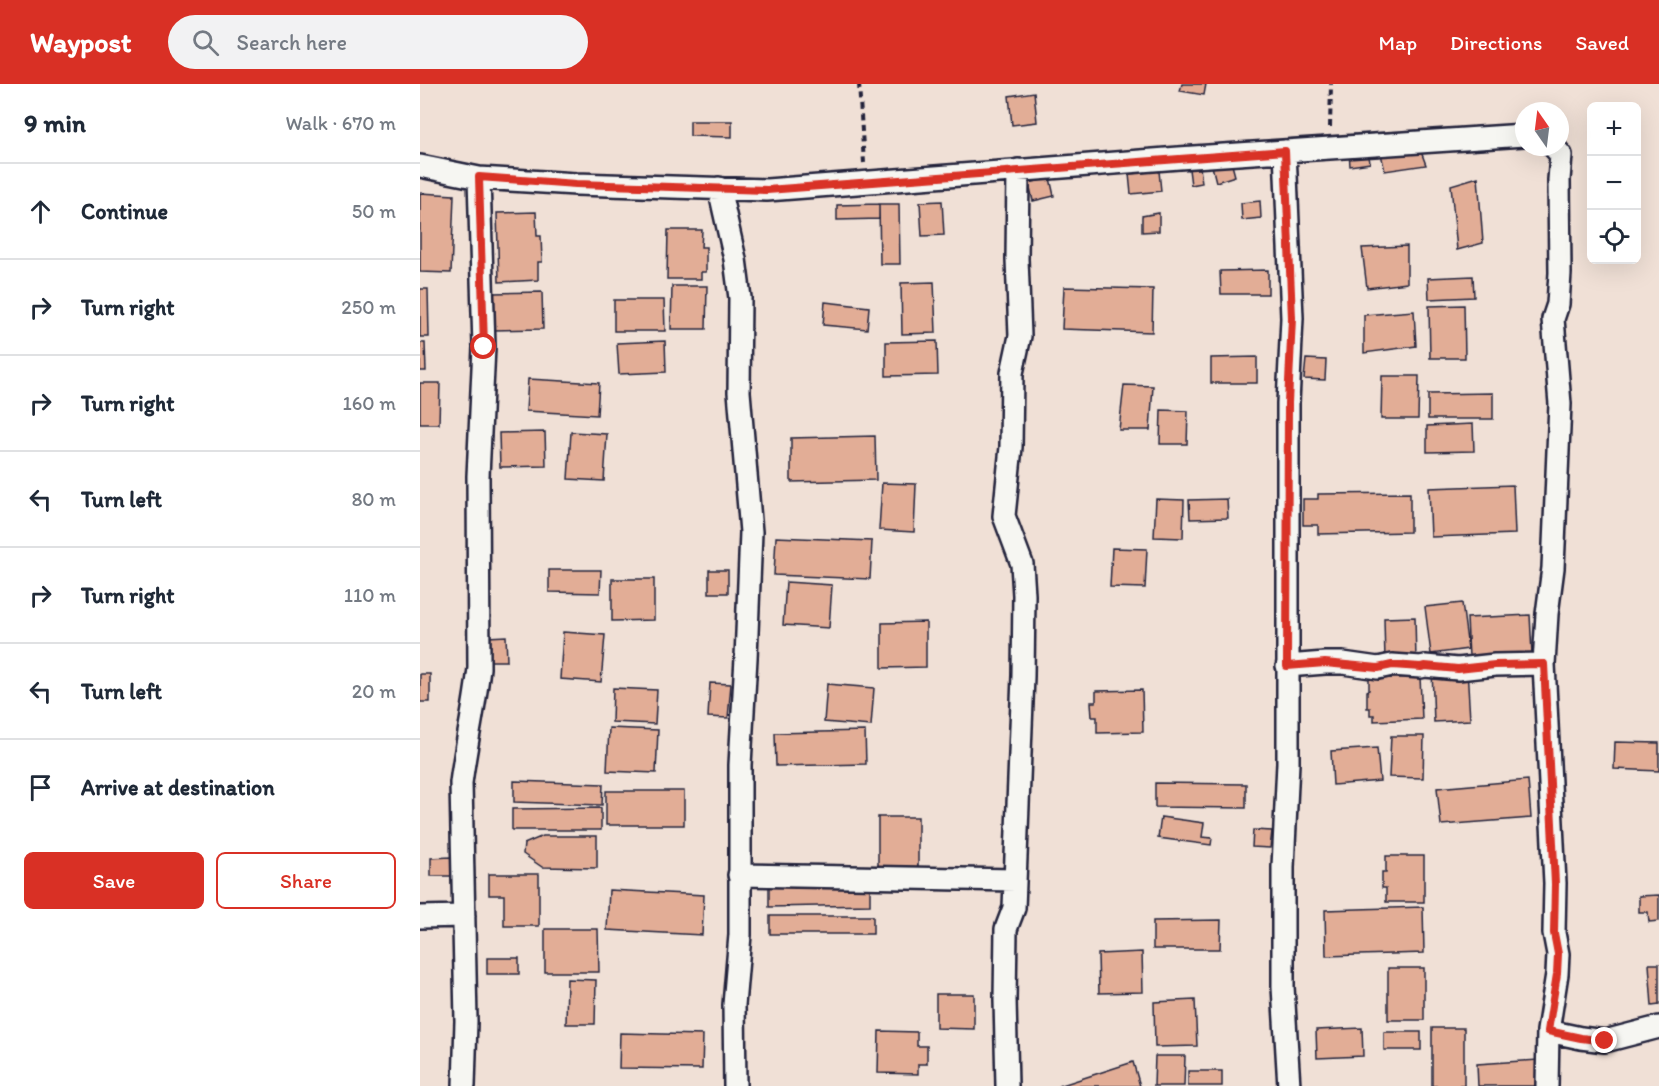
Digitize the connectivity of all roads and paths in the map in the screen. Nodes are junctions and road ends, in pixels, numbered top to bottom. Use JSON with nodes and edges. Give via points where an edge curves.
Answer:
{"nodes":[{"id":1,"x":859,"y":84,"type":"edge"},
{"id":2,"x":1331,"y":84,"type":"edge"},
{"id":3,"x":1515,"y":136,"type":"edge"},
{"id":4,"x":1329,"y":148,"type":"junction"},
{"id":5,"x":1285,"y":151,"type":"junction"},
{"id":6,"x":1561,"y":156,"type":"edge"},
{"id":7,"x":420,"y":166,"type":"edge"},
{"id":8,"x":1018,"y":170,"type":"junction"},
{"id":9,"x":479,"y":177,"type":"junction"},
{"id":10,"x":865,"y":182,"type":"junction"},
{"id":11,"x":719,"y":188,"type":"junction"},
{"id":12,"x":1544,"y":664,"type":"junction"},
{"id":13,"x":1287,"y":666,"type":"junction"},
{"id":14,"x":739,"y":875,"type":"junction"},
{"id":15,"x":1015,"y":880,"type":"junction"},
{"id":16,"x":464,"y":915,"type":"junction"},
{"id":17,"x":420,"y":917,"type":"edge"},
{"id":18,"x":1659,"y":1027,"type":"edge"},
{"id":19,"x":1548,"y":1031,"type":"junction"},
{"id":20,"x":464,"y":1086,"type":"edge"},
{"id":21,"x":735,"y":1086,"type":"edge"},
{"id":22,"x":1007,"y":1086,"type":"edge"},
{"id":23,"x":1289,"y":1086,"type":"edge"},
{"id":24,"x":1547,"y":1086,"type":"edge"}],
"edges":[{"from":1,"to":10,"type":"path"},
{"from":2,"to":4,"type":"path"},
{"from":3,"to":4,"type":"street"},
{"from":4,"to":5,"type":"street"},
{"from":5,"to":8,"type":"street"},
{"from":5,"to":13,"type":"street","via":[[1292,318]]},
{"from":6,"to":12,"type":"street","via":[[1560,273],[1553,319],[1560,404],[1553,568]]},
{"from":7,"to":9,"type":"street"},
{"from":8,"to":10,"type":"street"},
{"from":8,"to":15,"type":"street","via":[[1020,336],[1012,373],[1011,447],[1004,516],[1022,564],[1024,595]]},
{"from":9,"to":11,"type":"street"},
{"from":9,"to":16,"type":"street","via":[[484,347],[478,476],[479,668],[461,783]]},
{"from":10,"to":11,"type":"street","via":[[767,190]]},
{"from":11,"to":14,"type":"street","via":[[740,298],[739,392],[751,532]]},
{"from":12,"to":13,"type":"street","via":[[1458,669],[1325,663]]},
{"from":12,"to":19,"type":"street","via":[[1558,954]]},
{"from":13,"to":23,"type":"street","via":[[1283,987]]},
{"from":14,"to":15,"type":"street"},
{"from":14,"to":21,"type":"street"},
{"from":15,"to":22,"type":"street","via":[[1014,908],[1006,929]]},
{"from":16,"to":17,"type":"street"},
{"from":16,"to":20,"type":"street"},
{"from":18,"to":19,"type":"street","via":[[1605,1041]]},
{"from":19,"to":24,"type":"street"}]}
